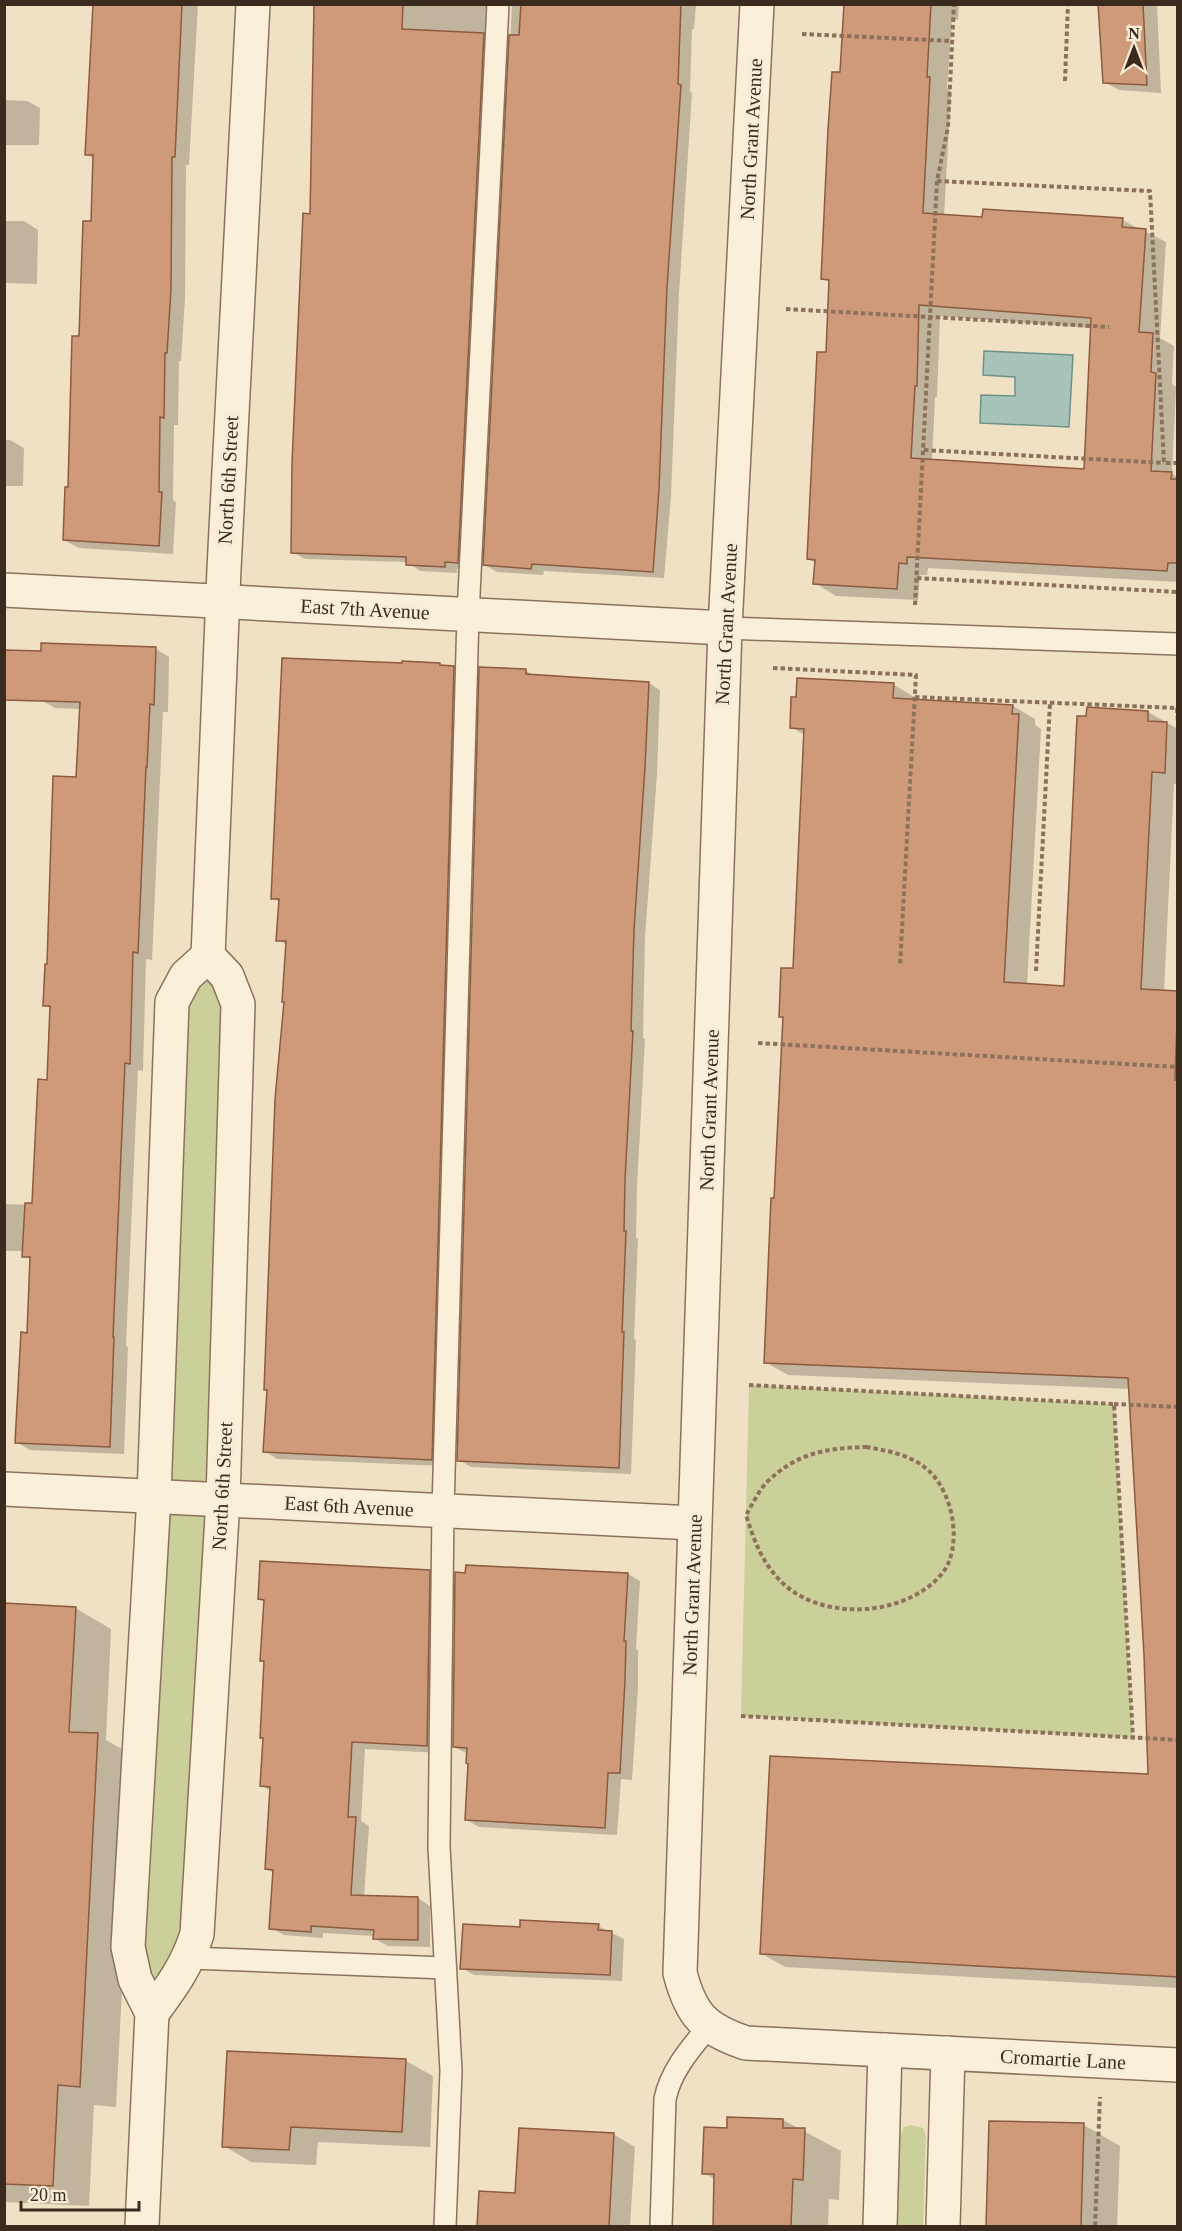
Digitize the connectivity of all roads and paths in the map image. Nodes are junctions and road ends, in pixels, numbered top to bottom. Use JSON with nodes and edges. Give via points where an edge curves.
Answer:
{"nodes":[{"id":1,"x":252,"y":4,"type":"edge"},
{"id":2,"x":498,"y":4,"type":"edge"},
{"id":3,"x":758,"y":4,"type":"edge"},
{"id":4,"x":954,"y":4,"type":"edge"},
{"id":5,"x":1068,"y":4,"type":"edge"},
{"id":6,"x":802,"y":34,"type":"dead end"},
{"id":7,"x":952,"y":42,"type":"junction"},
{"id":8,"x":1065,"y":81,"type":"dead end"},
{"id":9,"x":937,"y":181,"type":"junction"},
{"id":10,"x":786,"y":309,"type":"dead end"},
{"id":11,"x":930,"y":317,"type":"junction"},
{"id":12,"x":1109,"y":327,"type":"dead end"},
{"id":13,"x":924,"y":450,"type":"junction"},
{"id":14,"x":1164,"y":463,"type":"junction"},
{"id":15,"x":1178,"y":463,"type":"edge"},
{"id":16,"x":917,"y":578,"type":"junction"},
{"id":17,"x":4,"y":590,"type":"edge"},
{"id":18,"x":1178,"y":592,"type":"edge"},
{"id":19,"x":222,"y":602,"type":"junction"},
{"id":20,"x":468,"y":615,"type":"junction"},
{"id":21,"x":725,"y":628,"type":"junction"},
{"id":22,"x":914,"y":635,"type":"junction"},
{"id":23,"x":1178,"y":644,"type":"edge"},
{"id":24,"x":773,"y":668,"type":"dead end"},
{"id":25,"x":915,"y":698,"type":"junction"},
{"id":26,"x":1050,"y":703,"type":"junction"},
{"id":27,"x":1178,"y":723,"type":"edge"},
{"id":28,"x":208,"y":956,"type":"junction"},
{"id":29,"x":900,"y":965,"type":"dead end"},
{"id":30,"x":1036,"y":972,"type":"dead end"},
{"id":31,"x":758,"y":1043,"type":"dead end"},
{"id":32,"x":1178,"y":1067,"type":"edge"},
{"id":33,"x":749,"y":1385,"type":"dead end"},
{"id":34,"x":1114,"y":1404,"type":"junction"},
{"id":35,"x":1178,"y":1407,"type":"edge"},
{"id":36,"x":4,"y":1489,"type":"edge"},
{"id":37,"x":154,"y":1496,"type":"junction"},
{"id":38,"x":223,"y":1499,"type":"junction"},
{"id":39,"x":443,"y":1510,"type":"junction"},
{"id":40,"x":746,"y":1515,"type":"joint"},
{"id":41,"x":694,"y":1523,"type":"junction"},
{"id":42,"x":741,"y":1716,"type":"dead end"},
{"id":43,"x":1133,"y":1738,"type":"junction"},
{"id":44,"x":1178,"y":1740,"type":"edge"},
{"id":45,"x":190,"y":1958,"type":"junction"},
{"id":46,"x":445,"y":1968,"type":"junction"},
{"id":47,"x":152,"y":2013,"type":"junction"},
{"id":48,"x":709,"y":2026,"type":"junction"},
{"id":49,"x":885,"y":2050,"type":"junction"},
{"id":50,"x":948,"y":2053,"type":"junction"},
{"id":51,"x":1178,"y":2065,"type":"edge"},
{"id":52,"x":1100,"y":2096,"type":"dead end"},
{"id":53,"x":142,"y":2226,"type":"edge"},
{"id":54,"x":445,"y":2226,"type":"edge"},
{"id":55,"x":661,"y":2226,"type":"edge"},
{"id":56,"x":880,"y":2226,"type":"edge"},
{"id":57,"x":943,"y":2226,"type":"edge"},
{"id":58,"x":1095,"y":2226,"type":"edge"}],
"edges":[{"from":1,"to":19,"type":"street","name":"North 6th Street"},
{"from":2,"to":20,"type":"lane"},
{"from":3,"to":21,"type":"street","name":"North Grant Avenue"},
{"from":4,"to":7,"type":"path"},
{"from":5,"to":8,"type":"path"},
{"from":6,"to":7,"type":"path"},
{"from":7,"to":9,"type":"path","via":[[948,127]]},
{"from":9,"to":11,"type":"path"},
{"from":9,"to":14,"type":"path","via":[[1150,191]]},
{"from":10,"to":11,"type":"path"},
{"from":11,"to":12,"type":"path"},
{"from":11,"to":13,"type":"path"},
{"from":13,"to":14,"type":"path"},
{"from":13,"to":16,"type":"path"},
{"from":14,"to":15,"type":"path"},
{"from":16,"to":18,"type":"path"},
{"from":16,"to":22,"type":"path"},
{"from":17,"to":19,"type":"street","name":"East 7th Avenue"},
{"from":19,"to":20,"type":"street","name":"East 7th Avenue"},
{"from":19,"to":28,"type":"street","name":"North 6th Street"},
{"from":20,"to":21,"type":"street","name":"East 7th Avenue"},
{"from":20,"to":39,"type":"lane"},
{"from":21,"to":22,"type":"lane"},
{"from":21,"to":41,"type":"street","name":"North Grant Avenue"},
{"from":22,"to":23,"type":"lane"},
{"from":24,"to":25,"type":"path","via":[[916,675]]},
{"from":25,"to":26,"type":"path"},
{"from":25,"to":29,"type":"path"},
{"from":26,"to":27,"type":"path","via":[[1177,708]]},
{"from":26,"to":30,"type":"path"},
{"from":28,"to":37,"type":"street","via":[[186,976],[172,1002]]},
{"from":28,"to":38,"type":"street","name":"North 6th Street","via":[[227,976],[238,1004]]},
{"from":31,"to":32,"type":"path"},
{"from":33,"to":34,"type":"path"},
{"from":34,"to":35,"type":"path"},
{"from":34,"to":43,"type":"path"},
{"from":36,"to":37,"type":"street","name":"East 6th Avenue"},
{"from":37,"to":38,"type":"street","name":"East 6th Avenue"},
{"from":37,"to":47,"type":"street","via":[[128,1947],[135,1979]]},
{"from":38,"to":39,"type":"street","name":"East 6th Avenue"},
{"from":38,"to":45,"type":"street","name":"North 6th Street","via":[[197,1934]]},
{"from":39,"to":41,"type":"street","name":"East 6th Avenue"},
{"from":39,"to":46,"type":"lane","via":[[439,1846]]},
{"from":40,"to":40,"type":"path","via":[[766,1484],[797,1459],[831,1448],[866,1447],[900,1453],[930,1471],[947,1497],[954,1524],[952,1552],[942,1574],[922,1593],[883,1607],[829,1607],[800,1595],[777,1578],[758,1551]]},
{"from":41,"to":48,"type":"street","name":"North Grant Avenue","via":[[680,1973],[686,1997]]},
{"from":42,"to":43,"type":"path"},
{"from":43,"to":44,"type":"path"},
{"from":45,"to":46,"type":"lane"},
{"from":45,"to":47,"type":"street","name":"North 6th Street"},
{"from":46,"to":54,"type":"lane","via":[[451,2071]]},
{"from":47,"to":53,"type":"street"},
{"from":48,"to":49,"type":"street","name":"North Grant Avenue","via":[[746,2043]]},
{"from":48,"to":55,"type":"lane","via":[[685,2055],[667,2086]]},
{"from":49,"to":50,"type":"street","name":"North Grant Avenue"},
{"from":49,"to":56,"type":"street"},
{"from":50,"to":51,"type":"street","name":"Cromartie Lane"},
{"from":50,"to":57,"type":"street"},
{"from":52,"to":58,"type":"path"}]}
